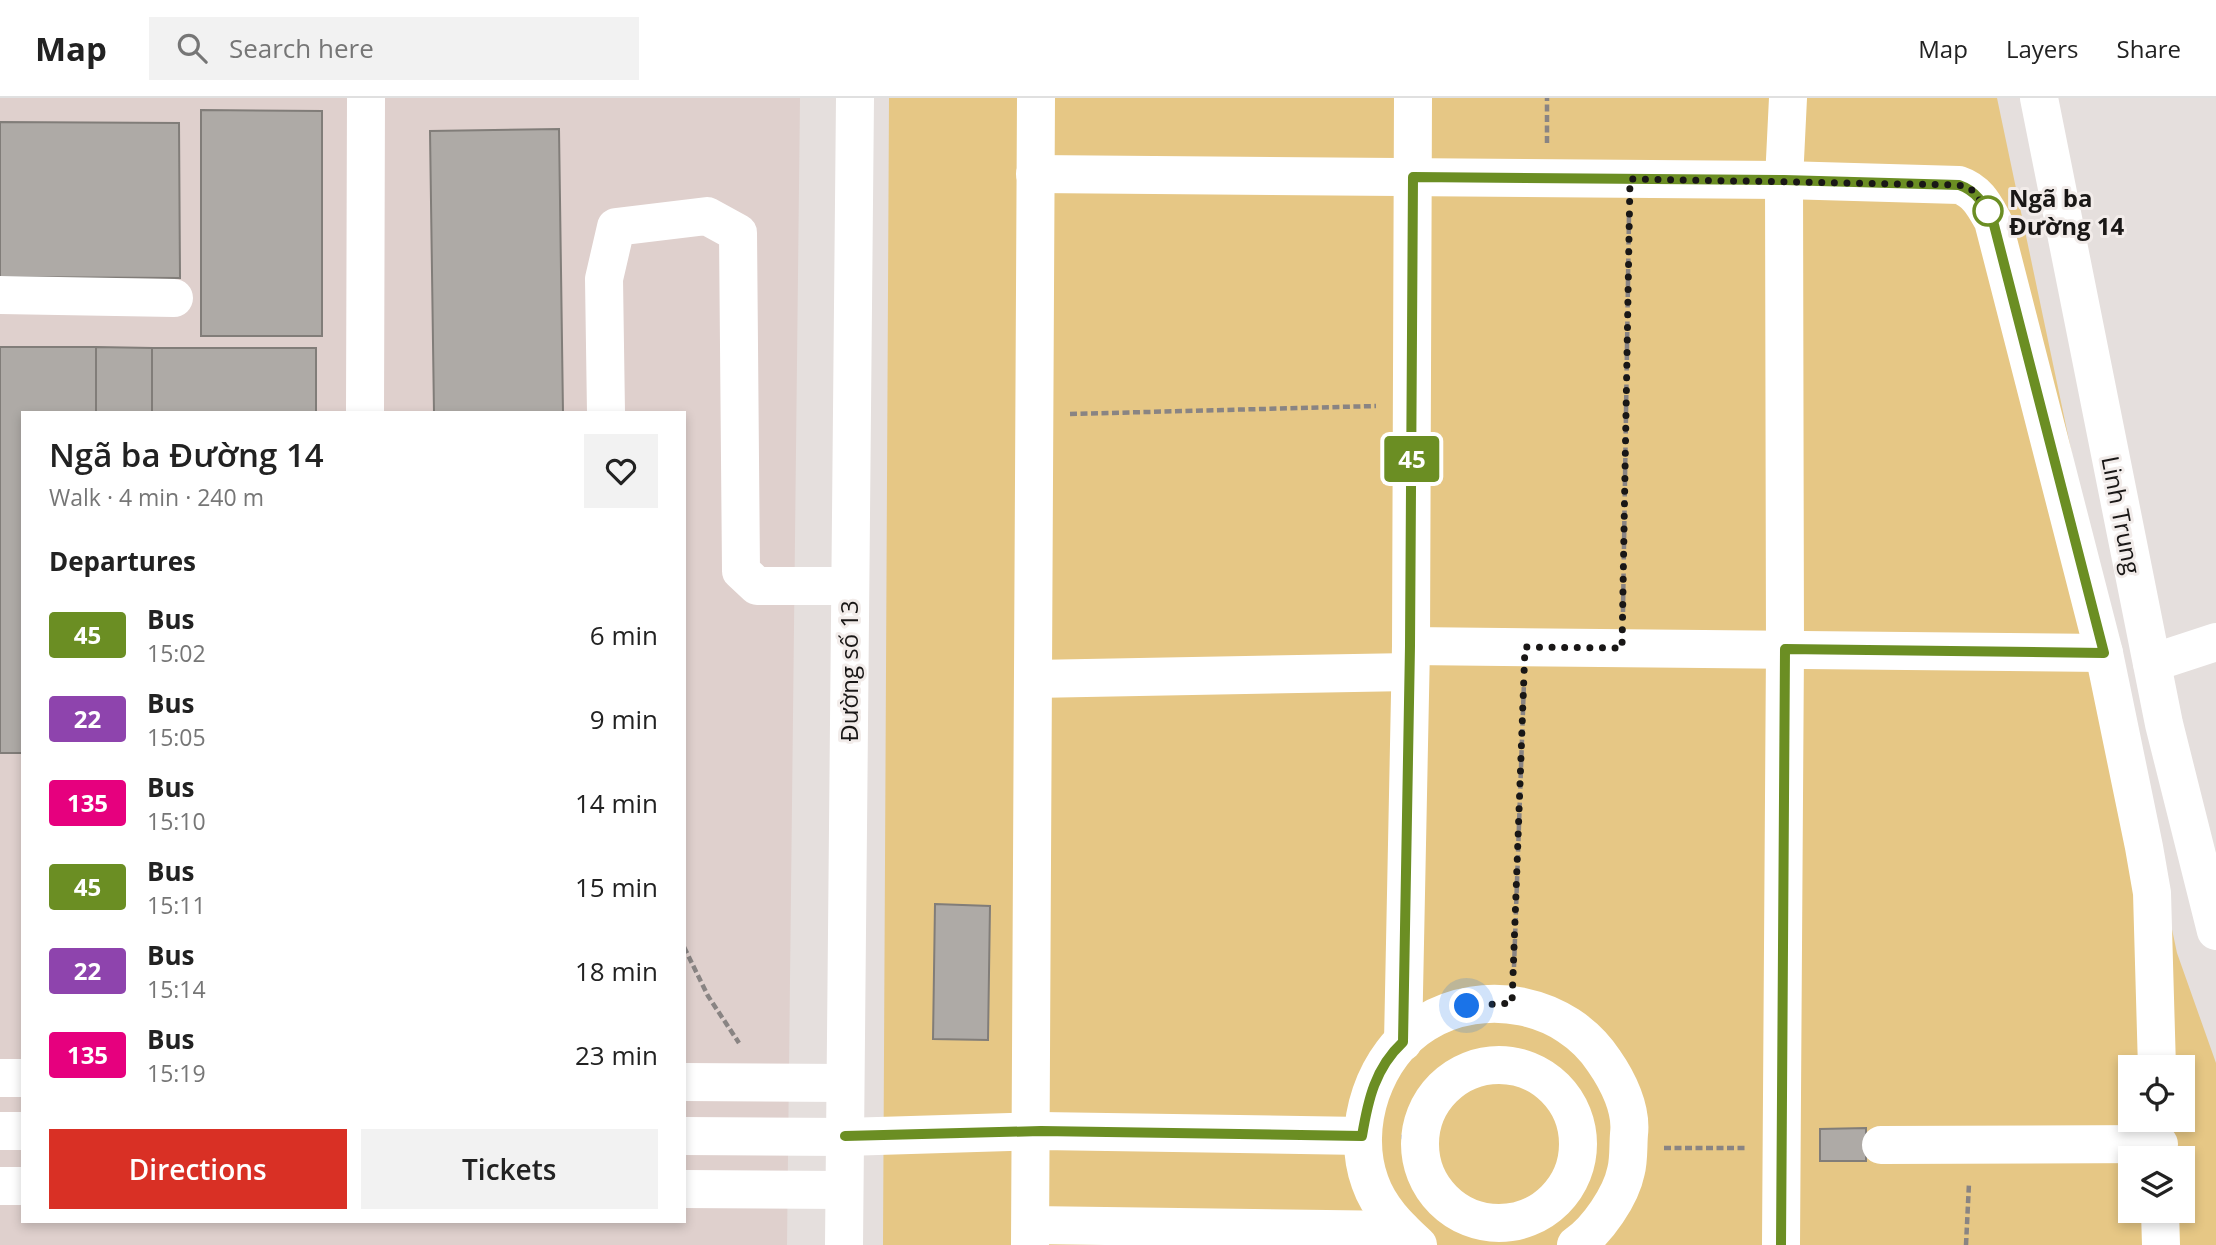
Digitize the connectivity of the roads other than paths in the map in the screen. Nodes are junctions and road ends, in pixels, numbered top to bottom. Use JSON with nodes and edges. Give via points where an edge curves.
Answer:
{"nodes":[{"id":1,"x":366,"y":98,"type":"edge"},
{"id":2,"x":855,"y":98,"type":"edge"},
{"id":3,"x":1036,"y":98,"type":"edge"},
{"id":4,"x":1413,"y":98,"type":"edge"},
{"id":5,"x":1788,"y":98,"type":"edge"},
{"id":6,"x":2039,"y":98,"type":"edge"},
{"id":7,"x":1035,"y":174,"type":"junction"},
{"id":8,"x":1413,"y":177,"type":"junction"},
{"id":9,"x":1784,"y":180,"type":"junction"},
{"id":10,"x":0,"y":295,"type":"edge"},
{"id":11,"x":174,"y":298,"type":"dead end"},
{"id":12,"x":365,"y":411,"type":"edge"},
{"id":13,"x":606,"y":411,"type":"edge"},
{"id":14,"x":849,"y":586,"type":"junction"},
{"id":15,"x":2216,"y":642,"type":"edge"},
{"id":16,"x":1785,"y":649,"type":"junction"},
{"id":17,"x":2104,"y":653,"type":"junction"},
{"id":18,"x":1410,"y":659,"type":"junction"},
{"id":19,"x":2152,"y":663,"type":"junction"},
{"id":20,"x":1033,"y":679,"type":"junction"},
{"id":21,"x":2216,"y":931,"type":"edge"},
{"id":22,"x":1403,"y":1042,"type":"junction"},
{"id":23,"x":2157,"y":1055,"type":"edge"},
{"id":24,"x":0,"y":1078,"type":"edge"},
{"id":25,"x":21,"y":1079,"type":"edge"},
{"id":26,"x":686,"y":1082,"type":"edge"},
{"id":27,"x":845,"y":1083,"type":"junction"},
{"id":28,"x":0,"y":1131,"type":"edge"},
{"id":29,"x":21,"y":1131,"type":"edge"},
{"id":30,"x":1032,"y":1131,"type":"junction"},
{"id":31,"x":686,"y":1136,"type":"edge"},
{"id":32,"x":845,"y":1136,"type":"junction"},
{"id":33,"x":1362,"y":1136,"type":"junction"},
{"id":34,"x":2159,"y":1141,"type":"edge"},
{"id":35,"x":1881,"y":1145,"type":"dead end"},
{"id":36,"x":0,"y":1186,"type":"edge"},
{"id":37,"x":21,"y":1186,"type":"edge"},
{"id":38,"x":686,"y":1189,"type":"edge"},
{"id":39,"x":844,"y":1190,"type":"junction"},
{"id":40,"x":1466,"y":1217,"type":"joint"},
{"id":41,"x":2160,"y":1223,"type":"edge"},
{"id":42,"x":1031,"y":1235,"type":"edge"},
{"id":43,"x":1410,"y":1237,"type":"edge"},
{"id":44,"x":844,"y":1245,"type":"edge"},
{"id":45,"x":1576,"y":1245,"type":"edge"},
{"id":46,"x":1781,"y":1245,"type":"edge"},
{"id":47,"x":2161,"y":1245,"type":"edge"}],
"edges":[{"from":1,"to":12,"type":"street"},
{"from":2,"to":14,"type":"street","name":"Đường số 13"},
{"from":3,"to":7,"type":"street"},
{"from":4,"to":8,"type":"street"},
{"from":5,"to":9,"type":"street"},
{"from":6,"to":19,"type":"street","name":"Linh Trung"},
{"from":7,"to":8,"type":"street"},
{"from":7,"to":20,"type":"street"},
{"from":8,"to":9,"type":"street"},
{"from":8,"to":18,"type":"street"},
{"from":9,"to":16,"type":"street"},
{"from":9,"to":17,"type":"street","via":[[1959,185],[1971,189],[1982,202],[1993,221]]},
{"from":10,"to":11,"type":"street"},
{"from":13,"to":14,"type":"street","via":[[604,279],[616,227],[707,216],[738,233],[741,571],[757,586]]},
{"from":14,"to":27,"type":"street","name":"Đường số 13"},
{"from":15,"to":19,"type":"street"},
{"from":16,"to":17,"type":"street"},
{"from":16,"to":18,"type":"street","via":[[1525,647]]},
{"from":16,"to":46,"type":"street"},
{"from":17,"to":23,"type":"street","via":[[2152,893]]},
{"from":18,"to":20,"type":"street"},
{"from":18,"to":22,"type":"street"},
{"from":19,"to":21,"type":"street","name":"Linh Trung"},
{"from":20,"to":30,"type":"street"},
{"from":22,"to":33,"type":"street","via":[[1391,1054],[1369,1095]]},
{"from":22,"to":45,"type":"street","via":[[1424,1023],[1467,1006],[1512,1003],[1556,1017],[1593,1044],[1618,1082],[1630,1127],[1626,1172],[1609,1211]]},
{"from":24,"to":25,"type":"street"},
{"from":26,"to":27,"type":"street"},
{"from":27,"to":32,"type":"street","name":"Đường số 13"},
{"from":28,"to":29,"type":"street"},
{"from":30,"to":32,"type":"street"},
{"from":30,"to":33,"type":"street"},
{"from":30,"to":42,"type":"street"},
{"from":31,"to":32,"type":"street"},
{"from":32,"to":39,"type":"street","name":"Đường số 13"},
{"from":33,"to":43,"type":"street","via":[[1370,1182],[1391,1219]]},
{"from":34,"to":35,"type":"street"},
{"from":36,"to":37,"type":"street"},
{"from":38,"to":39,"type":"street"},
{"from":39,"to":44,"type":"street","name":"Đường số 13"},
{"from":40,"to":40,"type":"street","via":[[1444,1201],[1428,1179],[1421,1155],[1421,1130],[1430,1106],[1445,1086],[1465,1072],[1489,1065],[1514,1066],[1538,1074],[1557,1090],[1571,1111],[1578,1138],[1576,1165],[1564,1190],[1545,1210],[1520,1221],[1493,1223]]},
{"from":41,"to":47,"type":"street"},
{"from":42,"to":43,"type":"street"}]}
